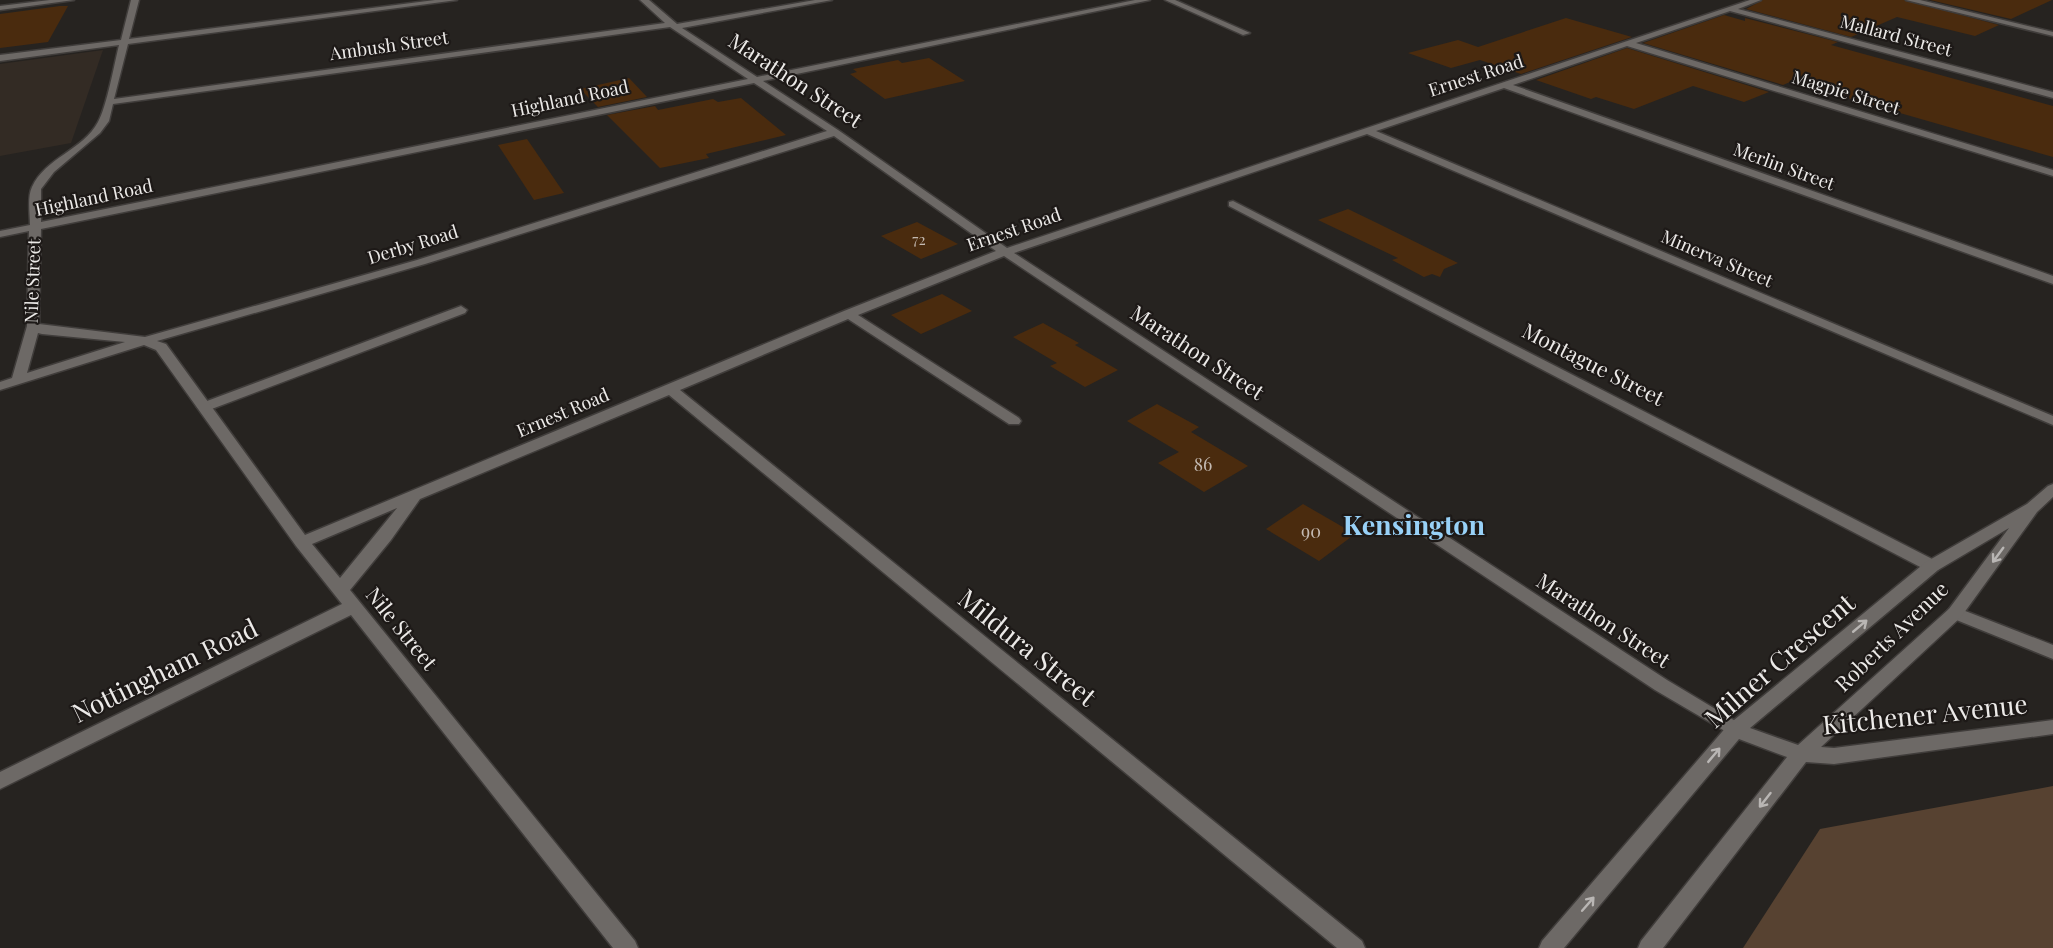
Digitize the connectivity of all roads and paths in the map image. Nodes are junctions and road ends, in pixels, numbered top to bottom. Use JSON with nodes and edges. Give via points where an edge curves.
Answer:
{"nodes":[{"id":1,"x":70,"y":0,"type":"edge"},
{"id":2,"x":135,"y":0,"type":"edge"},
{"id":3,"x":453,"y":0,"type":"edge"},
{"id":4,"x":644,"y":0,"type":"edge"},
{"id":5,"x":828,"y":0,"type":"edge"},
{"id":6,"x":1146,"y":0,"type":"edge"},
{"id":7,"x":1169,"y":0,"type":"edge"},
{"id":8,"x":1757,"y":0,"type":"edge"},
{"id":9,"x":1910,"y":0,"type":"edge"},
{"id":10,"x":0,"y":8,"type":"edge"},
{"id":11,"x":1730,"y":9,"type":"junction"},
{"id":12,"x":674,"y":26,"type":"junction"},
{"id":13,"x":1246,"y":33,"type":"dead end"},
{"id":14,"x":2053,"y":34,"type":"edge"},
{"id":15,"x":126,"y":42,"type":"junction"},
{"id":16,"x":1629,"y":44,"type":"junction"},
{"id":17,"x":0,"y":58,"type":"edge"},
{"id":18,"x":751,"y":79,"type":"junction"},
{"id":19,"x":1504,"y":85,"type":"junction"},
{"id":20,"x":2053,"y":95,"type":"edge"},
{"id":21,"x":111,"y":102,"type":"junction"},
{"id":22,"x":1368,"y":131,"type":"junction"},
{"id":23,"x":835,"y":132,"type":"junction"},
{"id":24,"x":2053,"y":173,"type":"edge"},
{"id":25,"x":1233,"y":204,"type":"dead end"},
{"id":26,"x":34,"y":227,"type":"junction"},
{"id":27,"x":0,"y":234,"type":"edge"},
{"id":28,"x":1004,"y":251,"type":"junction"},
{"id":29,"x":2053,"y":280,"type":"edge"},
{"id":30,"x":461,"y":310,"type":"dead end"},
{"id":31,"x":848,"y":314,"type":"junction"},
{"id":32,"x":33,"y":326,"type":"junction"},
{"id":33,"x":143,"y":340,"type":"junction"},
{"id":34,"x":18,"y":380,"type":"junction"},
{"id":35,"x":0,"y":386,"type":"edge"},
{"id":36,"x":669,"y":388,"type":"junction"},
{"id":37,"x":204,"y":406,"type":"junction"},
{"id":38,"x":1014,"y":421,"type":"dead end"},
{"id":39,"x":2053,"y":421,"type":"edge"},
{"id":40,"x":2053,"y":489,"type":"edge"},
{"id":41,"x":414,"y":496,"type":"junction"},
{"id":42,"x":2032,"y":508,"type":"junction"},
{"id":43,"x":302,"y":542,"type":"junction"},
{"id":44,"x":1932,"y":566,"type":"junction"},
{"id":45,"x":340,"y":590,"type":"junction"},
{"id":46,"x":353,"y":606,"type":"junction"},
{"id":47,"x":1955,"y":613,"type":"junction"},
{"id":48,"x":2053,"y":652,"type":"edge"},
{"id":49,"x":2053,"y":727,"type":"edge"},
{"id":50,"x":1735,"y":730,"type":"junction"},
{"id":51,"x":1801,"y":754,"type":"junction"},
{"id":52,"x":0,"y":781,"type":"edge"},
{"id":53,"x":627,"y":948,"type":"edge"},
{"id":54,"x":1354,"y":948,"type":"edge"},
{"id":55,"x":1550,"y":948,"type":"edge"},
{"id":56,"x":1649,"y":948,"type":"edge"}],
"edges":[{"from":1,"to":10,"type":"street"},
{"from":2,"to":15,"type":"street"},
{"from":3,"to":15,"type":"street"},
{"from":4,"to":12,"type":"street","name":"Marathon Street"},
{"from":5,"to":12,"type":"street","name":"Ambush Street"},
{"from":6,"to":18,"type":"street","name":"Highland Road"},
{"from":7,"to":13,"type":"street"},
{"from":8,"to":11,"type":"street","name":"Ernest Road"},
{"from":9,"to":14,"type":"street"},
{"from":11,"to":16,"type":"street","name":"Ernest Road"},
{"from":11,"to":20,"type":"street","name":"Mallard Street"},
{"from":12,"to":18,"type":"street","name":"Marathon Street"},
{"from":12,"to":21,"type":"street","name":"Ambush Street"},
{"from":15,"to":17,"type":"street"},
{"from":15,"to":21,"type":"street"},
{"from":16,"to":19,"type":"street","name":"Ernest Road"},
{"from":16,"to":24,"type":"street","name":"Magpie Street"},
{"from":18,"to":23,"type":"street","name":"Marathon Street"},
{"from":18,"to":26,"type":"street","name":"Highland Road"},
{"from":19,"to":22,"type":"street","name":"Ernest Road"},
{"from":19,"to":29,"type":"street","name":"Merlin Street"},
{"from":21,"to":26,"type":"street","name":"Nile Street","via":[[96,134],[39,183]]},
{"from":22,"to":28,"type":"street","name":"Ernest Road"},
{"from":22,"to":39,"type":"street","name":"Minerva Street"},
{"from":23,"to":28,"type":"street","name":"Marathon Street"},
{"from":23,"to":33,"type":"street","name":"Derby Road","via":[[421,262]]},
{"from":25,"to":44,"type":"street","name":"Montague Street"},
{"from":26,"to":27,"type":"street","name":"Highland Road"},
{"from":26,"to":32,"type":"street","name":"Nile Street"},
{"from":28,"to":31,"type":"street","name":"Ernest Road"},
{"from":28,"to":50,"type":"street","name":"Marathon Street"},
{"from":30,"to":37,"type":"street"},
{"from":31,"to":36,"type":"street","name":"Ernest Road"},
{"from":31,"to":38,"type":"street"},
{"from":32,"to":33,"type":"street"},
{"from":32,"to":34,"type":"street","name":"Nile Street"},
{"from":33,"to":34,"type":"street","name":"Derby Road"},
{"from":33,"to":37,"type":"street","name":"Nile Street","via":[[161,347]]},
{"from":34,"to":35,"type":"street","name":"Derby Road"},
{"from":36,"to":41,"type":"street","name":"Ernest Road"},
{"from":36,"to":54,"type":"street","name":"Mildura Street"},
{"from":37,"to":43,"type":"street","name":"Nile Street"},
{"from":40,"to":42,"type":"street","name":"Roberts Avenue"},
{"from":41,"to":43,"type":"street","name":"Ernest Road"},
{"from":41,"to":45,"type":"street"},
{"from":42,"to":44,"type":"street","name":"Milner Crescent"},
{"from":42,"to":47,"type":"street","name":"Roberts Avenue","one_way":true},
{"from":43,"to":45,"type":"street","name":"Nile Street"},
{"from":50,"to":44,"type":"street","name":"Milner Crescent","one_way":true},
{"from":45,"to":46,"type":"street","name":"Nile Street"},
{"from":46,"to":52,"type":"street","name":"Nottingham Road"},
{"from":46,"to":53,"type":"street","name":"Nile Street"},
{"from":47,"to":48,"type":"street"},
{"from":47,"to":51,"type":"street","name":"Roberts Avenue"},
{"from":49,"to":51,"type":"street","name":"Kitchener Avenue","via":[[1858,754]]},
{"from":50,"to":51,"type":"street","name":"Kitchener Avenue"},
{"from":55,"to":50,"type":"street","name":"Milner Crescent","one_way":true},
{"from":51,"to":56,"type":"street","one_way":true}]}
